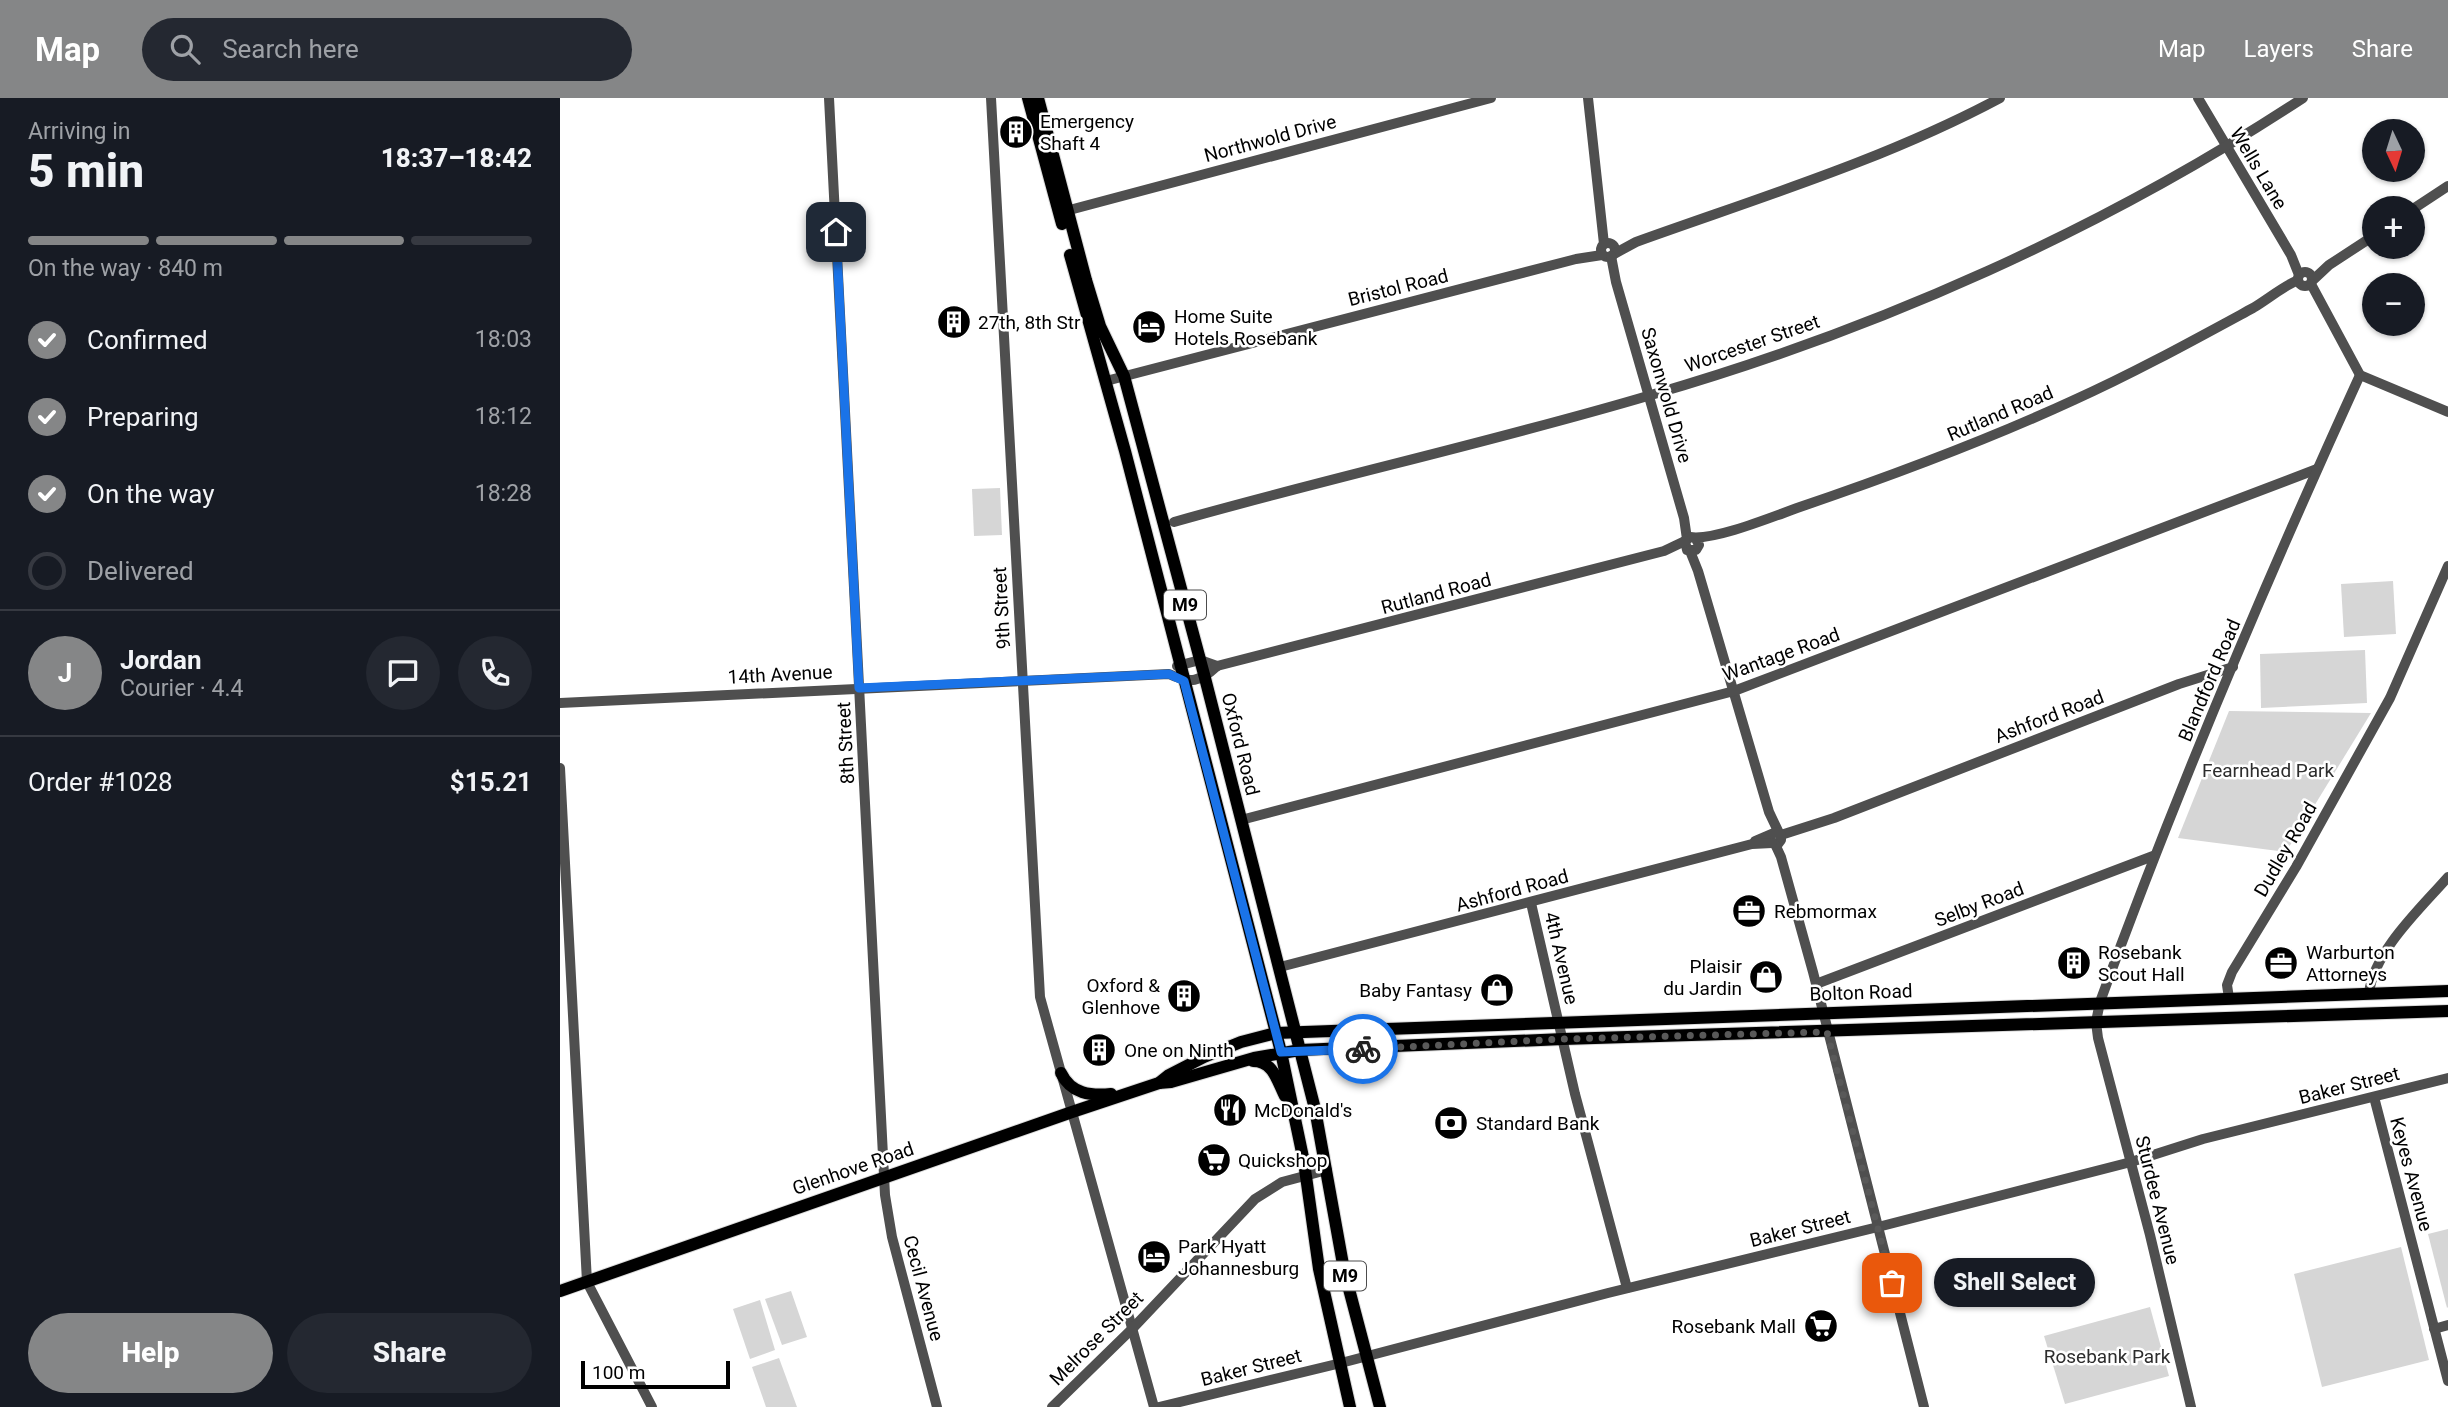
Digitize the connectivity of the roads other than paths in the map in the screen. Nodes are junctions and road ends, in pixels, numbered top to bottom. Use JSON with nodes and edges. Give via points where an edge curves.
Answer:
{"nodes":[{"id":1,"x":829,"y":98,"type":"edge"},
{"id":2,"x":991,"y":98,"type":"edge"},
{"id":3,"x":1028,"y":98,"type":"edge"},
{"id":4,"x":1038,"y":98,"type":"edge"},
{"id":5,"x":1491,"y":98,"type":"edge"},
{"id":6,"x":1588,"y":98,"type":"edge"},
{"id":7,"x":2000,"y":98,"type":"edge"},
{"id":8,"x":2197,"y":98,"type":"edge"},
{"id":9,"x":2303,"y":98,"type":"edge"},
{"id":10,"x":2226,"y":147,"type":"junction"},
{"id":11,"x":2448,"y":186,"type":"edge"},
{"id":12,"x":2425,"y":201,"type":"edge"},
{"id":13,"x":1063,"y":211,"type":"junction"},
{"id":14,"x":2362,"y":243,"type":"edge"},
{"id":15,"x":1607,"y":250,"type":"junction"},
{"id":16,"x":2305,"y":279,"type":"junction"},
{"id":17,"x":2360,"y":375,"type":"junction"},
{"id":18,"x":1124,"y":376,"type":"junction"},
{"id":19,"x":1106,"y":381,"type":"junction"},
{"id":20,"x":1649,"y":396,"type":"junction"},
{"id":21,"x":2448,"y":412,"type":"edge"},
{"id":22,"x":2317,"y":469,"type":"junction"},
{"id":23,"x":1167,"y":519,"type":"junction"},
{"id":24,"x":1143,"y":522,"type":"junction"},
{"id":25,"x":1164,"y":532,"type":"junction"},
{"id":26,"x":1147,"y":537,"type":"junction"},
{"id":27,"x":1692,"y":545,"type":"junction"},
{"id":28,"x":2448,"y":566,"type":"edge"},
{"id":29,"x":1200,"y":660,"type":"junction"},
{"id":30,"x":1180,"y":664,"type":"junction"},
{"id":31,"x":1217,"y":666,"type":"junction"},
{"id":32,"x":2233,"y":667,"type":"junction"},
{"id":33,"x":1169,"y":674,"type":"junction"},
{"id":34,"x":1205,"y":678,"type":"junction"},
{"id":35,"x":1023,"y":680,"type":"junction"},
{"id":36,"x":1184,"y":681,"type":"junction"},
{"id":37,"x":859,"y":688,"type":"junction"},
{"id":38,"x":1734,"y":691,"type":"junction"},
{"id":39,"x":560,"y":703,"type":"edge"},
{"id":40,"x":560,"y":768,"type":"edge"},
{"id":41,"x":1241,"y":820,"type":"junction"},
{"id":42,"x":1776,"y":838,"type":"junction"},
{"id":43,"x":2153,"y":856,"type":"junction"},
{"id":44,"x":2448,"y":877,"type":"edge"},
{"id":45,"x":1531,"y":903,"type":"junction"},
{"id":46,"x":1280,"y":967,"type":"junction"},
{"id":47,"x":1816,"y":984,"type":"junction"},
{"id":48,"x":2448,"y":991,"type":"edge"},
{"id":49,"x":2369,"y":993,"type":"junction"},
{"id":50,"x":2229,"y":998,"type":"junction"},
{"id":51,"x":2100,"y":1002,"type":"junction"},
{"id":52,"x":2448,"y":1011,"type":"edge"},
{"id":53,"x":1823,"y":1013,"type":"junction"},
{"id":54,"x":1559,"y":1021,"type":"junction"},
{"id":55,"x":2096,"y":1023,"type":"junction"},
{"id":56,"x":1294,"y":1031,"type":"junction"},
{"id":57,"x":1827,"y":1032,"type":"junction"},
{"id":58,"x":1276,"y":1033,"type":"junction"},
{"id":59,"x":1563,"y":1039,"type":"junction"},
{"id":60,"x":1300,"y":1050,"type":"junction"},
{"id":61,"x":1281,"y":1052,"type":"junction"},
{"id":62,"x":1224,"y":1066,"type":"junction"},
{"id":63,"x":1061,"y":1073,"type":"junction"},
{"id":64,"x":2448,"y":1078,"type":"edge"},
{"id":65,"x":1159,"y":1083,"type":"junction"},
{"id":66,"x":1131,"y":1093,"type":"junction"},
{"id":67,"x":2374,"y":1097,"type":"junction"},
{"id":68,"x":1072,"y":1112,"type":"junction"},
{"id":69,"x":1293,"y":1115,"type":"junction"},
{"id":70,"x":2131,"y":1162,"type":"junction"},
{"id":71,"x":1327,"y":1170,"type":"junction"},
{"id":72,"x":1306,"y":1174,"type":"junction"},
{"id":73,"x":885,"y":1177,"type":"junction"},
{"id":74,"x":1878,"y":1227,"type":"junction"},
{"id":75,"x":587,"y":1282,"type":"junction"},
{"id":76,"x":1627,"y":1288,"type":"junction"},
{"id":77,"x":560,"y":1291,"type":"edge"},
{"id":78,"x":2448,"y":1325,"type":"edge"},
{"id":79,"x":1133,"y":1328,"type":"junction"},
{"id":80,"x":2434,"y":1328,"type":"junction"},
{"id":81,"x":1367,"y":1355,"type":"junction"},
{"id":82,"x":1341,"y":1363,"type":"junction"},
{"id":83,"x":2448,"y":1381,"type":"edge"},
{"id":84,"x":652,"y":1407,"type":"edge"},
{"id":85,"x":937,"y":1407,"type":"edge"},
{"id":86,"x":1052,"y":1407,"type":"edge"},
{"id":87,"x":1157,"y":1407,"type":"edge"},
{"id":88,"x":1350,"y":1407,"type":"edge"},
{"id":89,"x":1380,"y":1407,"type":"edge"},
{"id":90,"x":1924,"y":1407,"type":"edge"},
{"id":91,"x":2191,"y":1407,"type":"edge"}],
"edges":[{"from":1,"to":37,"type":"street","name":"8th Street"},
{"from":2,"to":35,"type":"street","name":"9th Street"},
{"from":3,"to":13,"type":"main road","name":"Oxford Road","number":"M9"},
{"from":4,"to":13,"type":"main road","name":"Oxford Road","number":"M9"},
{"from":5,"to":13,"type":"street","name":"Northwold Drive"},
{"from":6,"to":15,"type":"street","name":"Saxonwold Drive"},
{"from":7,"to":15,"type":"street","name":"Bristol Road","via":[[1800,185]]},
{"from":8,"to":10,"type":"street","name":"Wells Lane"},
{"from":9,"to":10,"type":"street","name":"Worcester Street"},
{"from":10,"to":16,"type":"street","name":"Wells Lane"},
{"from":10,"to":20,"type":"street","name":"Worcester Street","via":[[2069,231],[1892,312]]},
{"from":11,"to":12,"type":"street"},
{"from":13,"to":18,"type":"main road","name":"Oxford Road","number":"M9","via":[[1100,327]]},
{"from":13,"to":19,"type":"main road","name":"Oxford Road","number":"M9"},
{"from":14,"to":16,"type":"street","name":"Rutland Road"},
{"from":15,"to":18,"type":"street","name":"Bristol Road"},
{"from":15,"to":20,"type":"street","name":"Saxonwold Drive"},
{"from":16,"to":17,"type":"street","name":"Wells Lane"},
{"from":16,"to":27,"type":"street","name":"Rutland Road","via":[[2075,400],[1943,456]]},
{"from":17,"to":21,"type":"street"},
{"from":17,"to":22,"type":"street","name":"Blandford Road"},
{"from":18,"to":19,"type":"street","name":"Bristol Road"},
{"from":18,"to":23,"type":"main road","name":"Oxford Road","number":"M9"},
{"from":19,"to":24,"type":"main road","name":"Oxford Road","number":"M9"},
{"from":20,"to":23,"type":"street","name":"Worcester Street"},
{"from":20,"to":27,"type":"street","name":"Saxonwold Drive"},
{"from":22,"to":32,"type":"street","name":"Blandford Road"},
{"from":22,"to":38,"type":"street","name":"Wantage Road"},
{"from":23,"to":24,"type":"street","name":"Worcester Street"},
{"from":23,"to":25,"type":"main road","name":"Oxford Road","number":"M9"},
{"from":24,"to":26,"type":"main road","name":"Oxford Road","number":"M9"},
{"from":25,"to":26,"type":"street"},
{"from":25,"to":29,"type":"main road","name":"Oxford Road","number":"M9"},
{"from":26,"to":30,"type":"main road","name":"Oxford Road","number":"M9"},
{"from":27,"to":31,"type":"street","name":"Rutland Road"},
{"from":27,"to":38,"type":"street","name":"Saxonwold Drive"},
{"from":28,"to":50,"type":"street","name":"Dudley Road","via":[[2390,698],[2297,867],[2232,972]]},
{"from":29,"to":30,"type":"street"},
{"from":29,"to":31,"type":"street"},
{"from":29,"to":34,"type":"main road","name":"Oxford Road","number":"M9"},
{"from":30,"to":33,"type":"street"},
{"from":30,"to":36,"type":"main road","name":"Oxford Road","number":"M9"},
{"from":31,"to":34,"type":"street"},
{"from":32,"to":42,"type":"street","name":"Ashford Road"},
{"from":32,"to":43,"type":"street","name":"Blandford Road"},
{"from":33,"to":35,"type":"street","name":"14th Avenue"},
{"from":33,"to":36,"type":"street"},
{"from":34,"to":36,"type":"street"},
{"from":34,"to":41,"type":"main road","name":"Oxford Road","number":"M9"},
{"from":35,"to":37,"type":"street","name":"14th Avenue"},
{"from":35,"to":63,"type":"street","name":"9th Street","via":[[1040,997]]},
{"from":36,"to":58,"type":"main road","name":"Oxford Road","number":"M9"},
{"from":37,"to":39,"type":"street","name":"14th Avenue"},
{"from":37,"to":73,"type":"street","name":"8th Street"},
{"from":38,"to":41,"type":"street","name":"Wantage Road"},
{"from":38,"to":42,"type":"street","name":"Saxonwold Drive"},
{"from":40,"to":75,"type":"street"},
{"from":41,"to":46,"type":"main road","name":"Oxford Road","number":"M9"},
{"from":42,"to":45,"type":"street","name":"Ashford Road"},
{"from":42,"to":47,"type":"street","name":"Saxonwold Drive"},
{"from":43,"to":47,"type":"street","name":"Selby Road"},
{"from":43,"to":51,"type":"street","name":"Blandford Road"},
{"from":44,"to":49,"type":"street","via":[[2377,965]]},
{"from":45,"to":46,"type":"street","name":"Ashford Road"},
{"from":45,"to":54,"type":"street","name":"4th Avenue"},
{"from":46,"to":56,"type":"main road","name":"Oxford Road","number":"M9"},
{"from":47,"to":53,"type":"street","name":"Saxonwold Drive"},
{"from":48,"to":49,"type":"main road","name":"Bolton Road"},
{"from":49,"to":50,"type":"main road","name":"Bolton Road"},
{"from":50,"to":51,"type":"main road","name":"Bolton Road"},
{"from":51,"to":53,"type":"main road","name":"Bolton Road"},
{"from":51,"to":55,"type":"street","name":"Sturdee Avenue"},
{"from":52,"to":55,"type":"main road","name":"Bolton Road"},
{"from":53,"to":54,"type":"main road","name":"Bolton Road"},
{"from":53,"to":57,"type":"street","name":"Saxonwold Drive"},
{"from":54,"to":56,"type":"main road","name":"Bolton Road"},
{"from":54,"to":59,"type":"street","name":"4th Avenue"},
{"from":55,"to":57,"type":"main road","name":"Bolton Road"},
{"from":55,"to":70,"type":"street","name":"Sturdee Avenue"},
{"from":56,"to":58,"type":"main road","name":"Bolton Road"},
{"from":56,"to":60,"type":"main road","name":"Oxford Road","number":"M9"},
{"from":57,"to":59,"type":"main road","name":"Bolton Road"},
{"from":57,"to":74,"type":"street","name":"Saxonwold Drive"},
{"from":58,"to":61,"type":"main road","name":"Oxford Road","number":"M9"},
{"from":58,"to":65,"type":"main road","name":"Glenhove Road","via":[[1204,1057]]},
{"from":59,"to":60,"type":"main road","name":"Bolton Road"},
{"from":59,"to":76,"type":"street","name":"4th Avenue"},
{"from":60,"to":61,"type":"main road","name":"Bolton Road"},
{"from":60,"to":71,"type":"main road","name":"Oxford Road","number":"M9"},
{"from":61,"to":62,"type":"main road","name":"Glenhove Road"},
{"from":61,"to":69,"type":"main road","name":"Oxford Road","number":"M9"},
{"from":62,"to":65,"type":"main road","name":"Glenhove Road"},
{"from":62,"to":69,"type":"main road","via":[[1253,1060],[1265,1063]]},
{"from":63,"to":66,"type":"main road","via":[[1070,1086],[1083,1093]]},
{"from":63,"to":68,"type":"street","name":"9th Street"},
{"from":64,"to":67,"type":"street","name":"Baker Street"},
{"from":65,"to":66,"type":"main road","name":"Glenhove Road"},
{"from":66,"to":68,"type":"main road","name":"Glenhove Road"},
{"from":67,"to":70,"type":"street","name":"Baker Street","via":[[2203,1139]]},
{"from":67,"to":80,"type":"street","name":"Keyes Avenue"},
{"from":68,"to":73,"type":"main road","name":"Glenhove Road"},
{"from":68,"to":79,"type":"street","name":"9th Street"},
{"from":69,"to":72,"type":"main road","name":"Oxford Road","number":"M9"},
{"from":70,"to":74,"type":"street","name":"Baker Street"},
{"from":70,"to":91,"type":"street","name":"Sturdee Avenue"},
{"from":71,"to":72,"type":"street","name":"Melrose Street"},
{"from":71,"to":81,"type":"main road","name":"Oxford Road","number":"M9","via":[[1342,1260]]},
{"from":72,"to":79,"type":"street","name":"Melrose Street","via":[[1274,1185],[1244,1208]]},
{"from":72,"to":82,"type":"main road","name":"Oxford Road","number":"M9","via":[[1319,1269]]},
{"from":73,"to":75,"type":"main road","name":"Glenhove Road"},
{"from":73,"to":85,"type":"street","name":"Cecil Avenue","via":[[892,1237]]},
{"from":74,"to":76,"type":"street","name":"Baker Street"},
{"from":74,"to":90,"type":"street","name":"Saxonwold Drive"},
{"from":75,"to":77,"type":"main road","name":"Glenhove Road"},
{"from":75,"to":84,"type":"street"},
{"from":76,"to":81,"type":"street","name":"Baker Street"},
{"from":78,"to":80,"type":"street"},
{"from":79,"to":86,"type":"street","name":"Melrose Street"},
{"from":79,"to":87,"type":"street","name":"9th Street"},
{"from":80,"to":83,"type":"street","name":"Keyes Avenue"},
{"from":81,"to":82,"type":"street","name":"Baker Street"},
{"from":81,"to":89,"type":"main road","name":"Oxford Road","number":"M9"},
{"from":82,"to":87,"type":"street","name":"Baker Street"},
{"from":82,"to":88,"type":"main road","name":"Oxford Road","number":"M9"}]}
